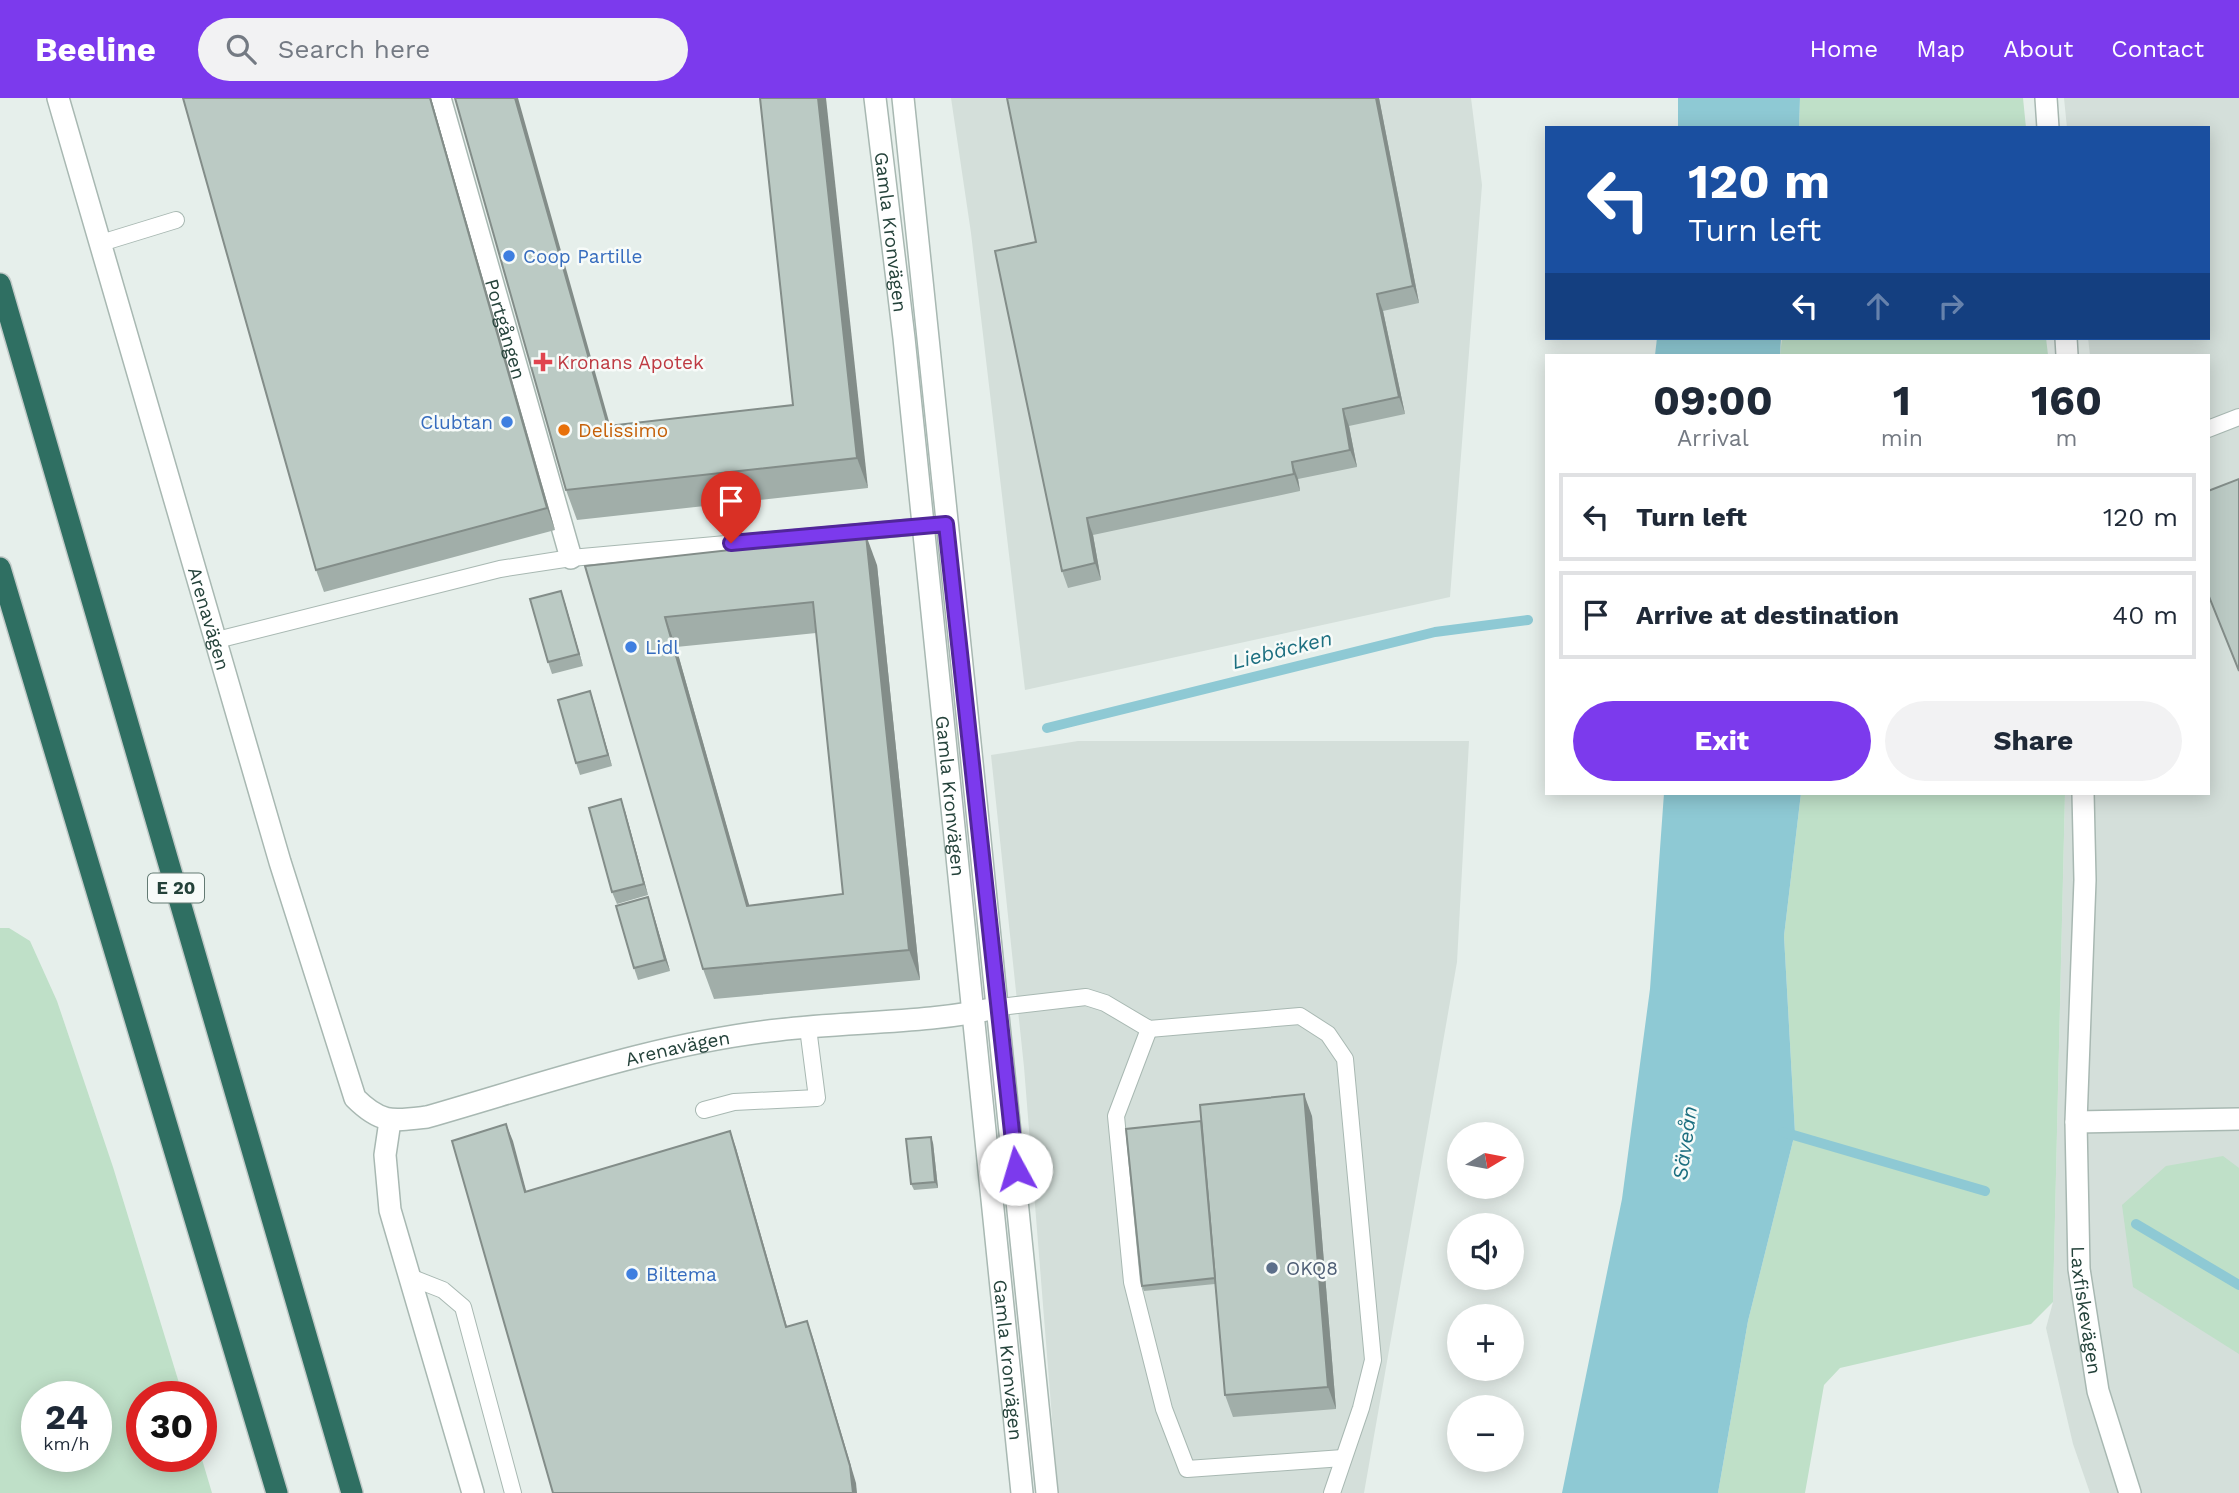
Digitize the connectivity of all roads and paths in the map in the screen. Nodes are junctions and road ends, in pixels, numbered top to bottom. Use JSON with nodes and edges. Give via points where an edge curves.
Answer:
{"nodes":[{"id":1,"x":58,"y":98,"type":"edge"},
{"id":2,"x":440,"y":98,"type":"edge"},
{"id":3,"x":875,"y":98,"type":"edge"},
{"id":4,"x":903,"y":98,"type":"edge"},
{"id":5,"x":2046,"y":98,"type":"edge"},
{"id":6,"x":2048,"y":126,"type":"edge"},
{"id":7,"x":176,"y":220,"type":"dead end"},
{"id":8,"x":101,"y":243,"type":"junction"},
{"id":9,"x":0,"y":284,"type":"edge"},
{"id":10,"x":2239,"y":417,"type":"edge"},
{"id":11,"x":2210,"y":428,"type":"edge"},
{"id":12,"x":946,"y":524,"type":"junction"},
{"id":13,"x":923,"y":526,"type":"junction"},
{"id":14,"x":571,"y":558,"type":"junction"},
{"id":15,"x":0,"y":568,"type":"edge"},
{"id":16,"x":217,"y":640,"type":"junction"},
{"id":17,"x":2083,"y":795,"type":"edge"},
{"id":18,"x":1000,"y":1007,"type":"junction"},
{"id":19,"x":974,"y":1013,"type":"junction"},
{"id":20,"x":808,"y":1028,"type":"junction"},
{"id":21,"x":1149,"y":1029,"type":"junction"},
{"id":22,"x":704,"y":1110,"type":"dead end"},
{"id":23,"x":2239,"y":1119,"type":"edge"},
{"id":24,"x":390,"y":1121,"type":"junction"},
{"id":25,"x":2076,"y":1122,"type":"junction"},
{"id":26,"x":410,"y":1277,"type":"junction"},
{"id":27,"x":1343,"y":1458,"type":"junction"},
{"id":28,"x":1019,"y":1489,"type":"edge"},
{"id":29,"x":277,"y":1493,"type":"edge"},
{"id":30,"x":352,"y":1493,"type":"edge"},
{"id":31,"x":473,"y":1493,"type":"edge"},
{"id":32,"x":513,"y":1493,"type":"edge"},
{"id":33,"x":1047,"y":1493,"type":"edge"},
{"id":34,"x":1332,"y":1493,"type":"edge"},
{"id":35,"x":2130,"y":1493,"type":"edge"}],
"edges":[{"from":1,"to":8,"type":"street","name":"Arenavägen"},
{"from":2,"to":14,"type":"street","name":"Portgången"},
{"from":3,"to":13,"type":"street","name":"Gamla Kronvägen"},
{"from":4,"to":12,"type":"street","name":"Gamla Kronvägen"},
{"from":5,"to":6,"type":"street"},
{"from":7,"to":8,"type":"lane"},
{"from":8,"to":16,"type":"street","name":"Arenavägen"},
{"from":9,"to":30,"type":"highway","number":"E 20"},
{"from":10,"to":11,"type":"lane"},
{"from":12,"to":13,"type":"lane"},
{"from":12,"to":18,"type":"street","name":"Gamla Kronvägen"},
{"from":13,"to":14,"type":"lane"},
{"from":13,"to":19,"type":"street","name":"Gamla Kronvägen"},
{"from":14,"to":16,"type":"lane","via":[[500,569]]},
{"from":15,"to":29,"type":"highway"},
{"from":16,"to":24,"type":"street","name":"Arenavägen","via":[[280,862],[355,1098],[370,1114]]},
{"from":17,"to":25,"type":"street","name":"Laxfiskevägen","via":[[2085,880]]},
{"from":18,"to":19,"type":"street","name":"Arenavägen"},
{"from":18,"to":21,"type":"lane","via":[[1086,997]]},
{"from":18,"to":33,"type":"street","name":"Gamla Kronvägen"},
{"from":19,"to":20,"type":"street","name":"Arenavägen"},
{"from":19,"to":28,"type":"street","name":"Gamla Kronvägen"},
{"from":20,"to":22,"type":"lane","via":[[817,1098],[734,1102]]},
{"from":20,"to":24,"type":"street","name":"Arenavägen","via":[[709,1041],[427,1117]]},
{"from":21,"to":27,"type":"lane","via":[[1116,1116],[1132,1282],[1164,1409],[1187,1469]]},
{"from":21,"to":27,"type":"lane","via":[[1300,1016],[1328,1034],[1345,1059],[1373,1360]]},
{"from":23,"to":25,"type":"street"},
{"from":24,"to":26,"type":"street","via":[[385,1155],[390,1210]]},
{"from":25,"to":35,"type":"street","name":"Laxfiskevägen","via":[[2081,1283],[2098,1391]]},
{"from":26,"to":31,"type":"street"},
{"from":26,"to":32,"type":"lane","via":[[443,1290],[463,1307]]},
{"from":27,"to":34,"type":"lane"}]}
